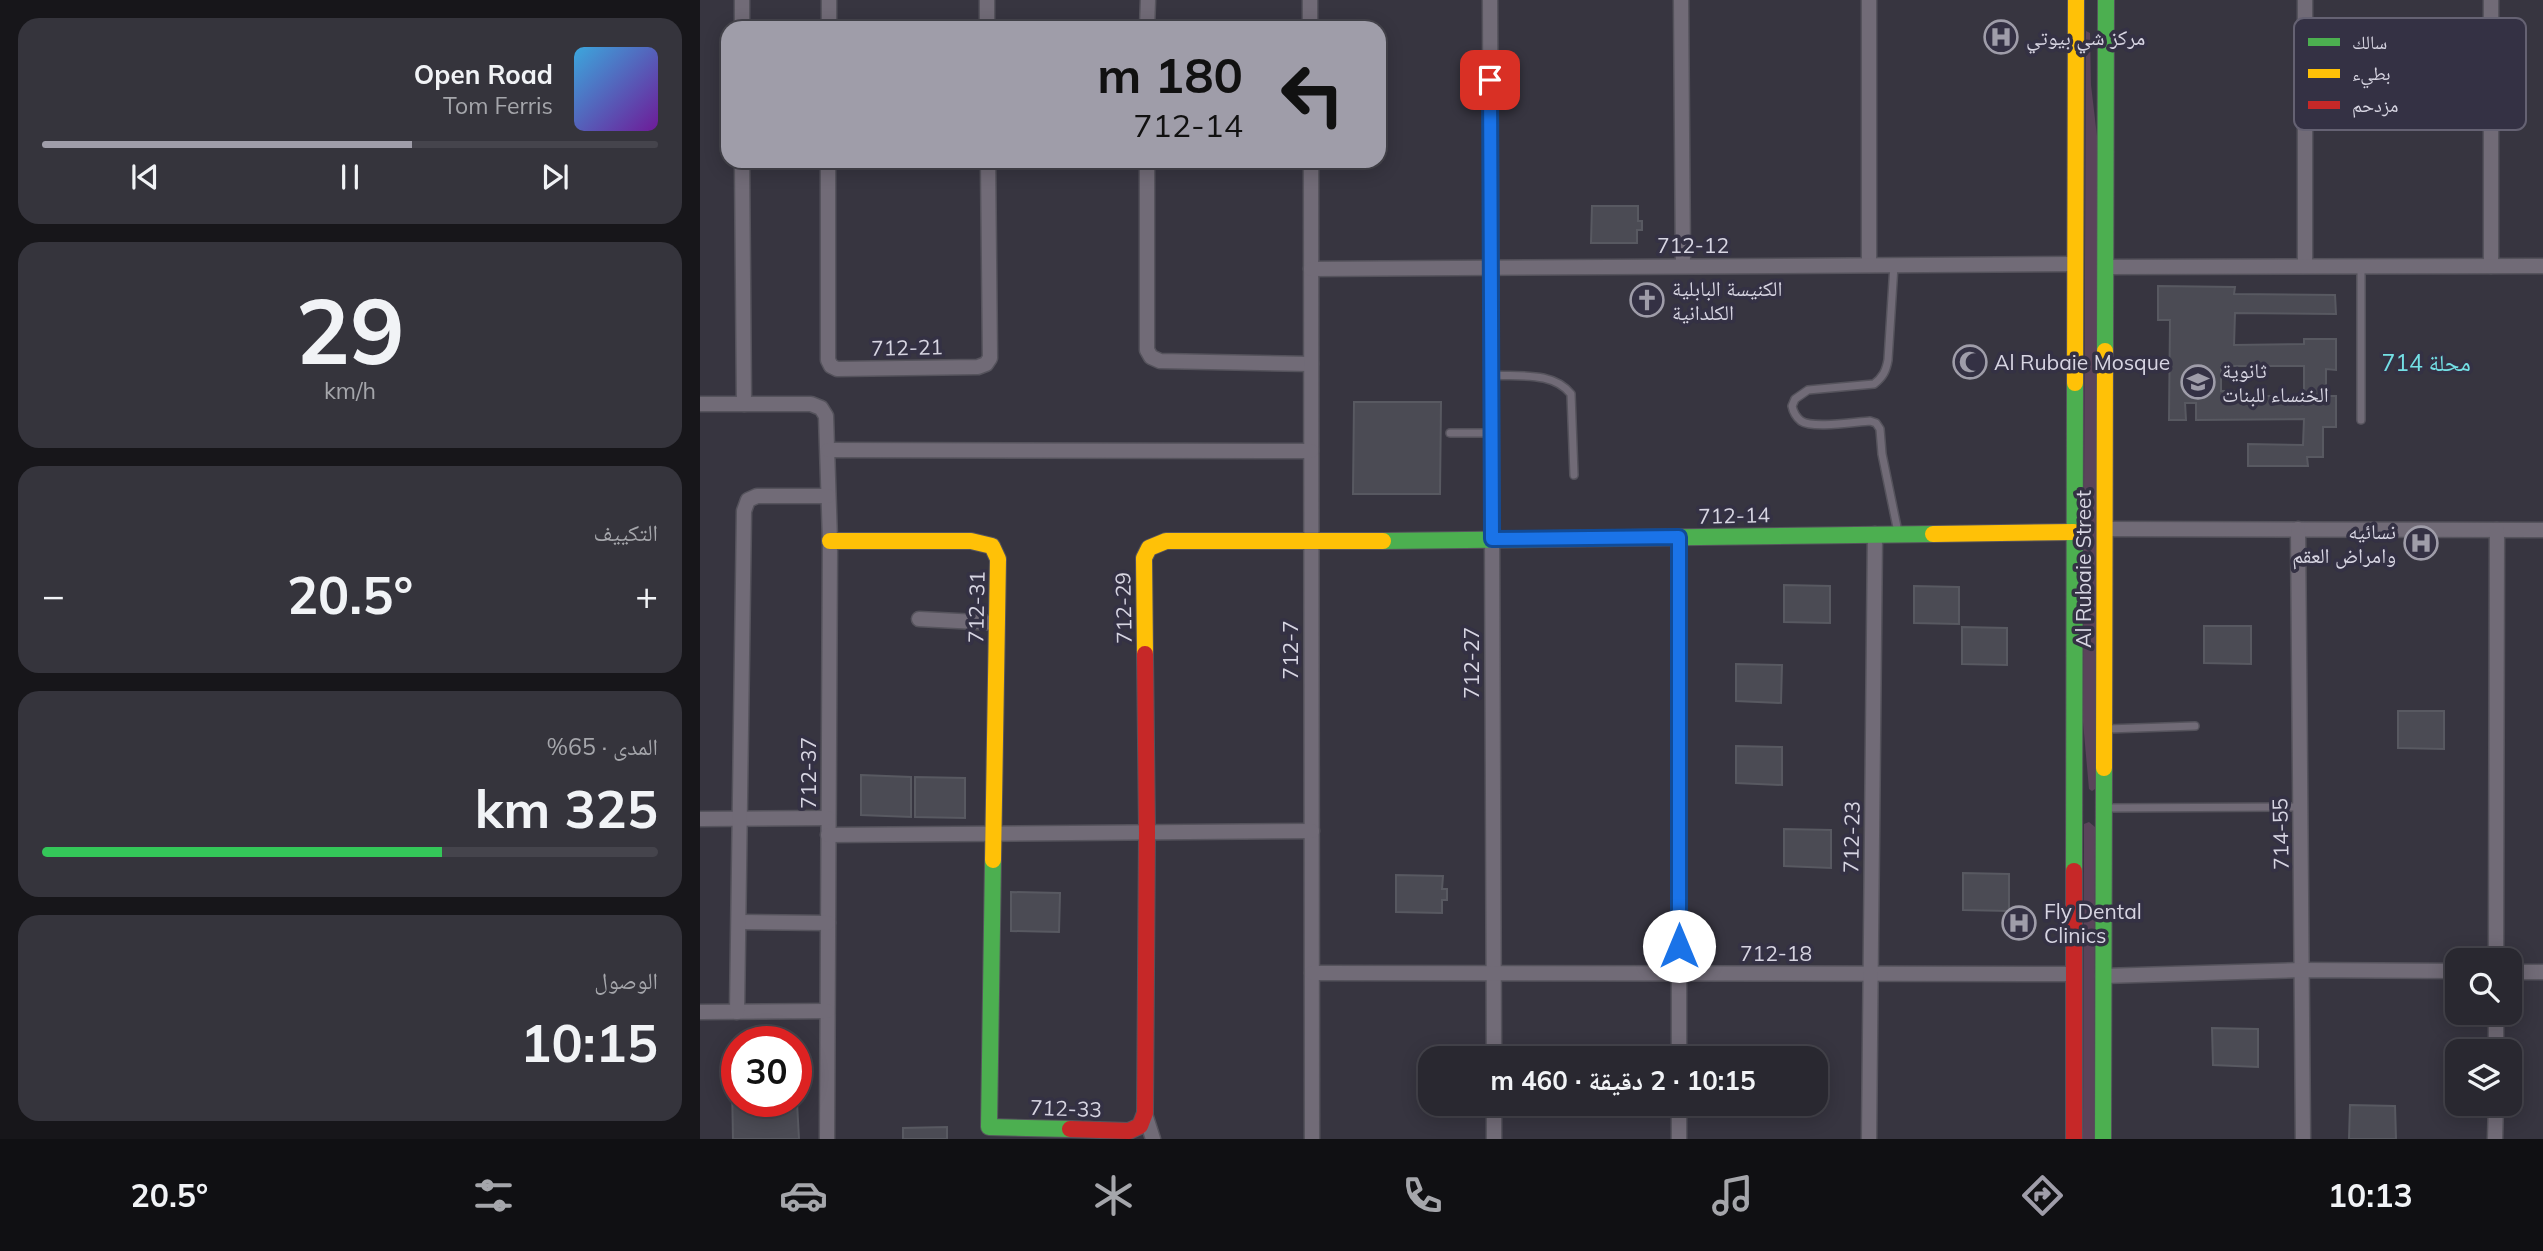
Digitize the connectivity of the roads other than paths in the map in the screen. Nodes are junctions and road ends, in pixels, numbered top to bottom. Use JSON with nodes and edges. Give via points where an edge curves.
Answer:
{"nodes":[{"id":1,"x":741,"y":0,"type":"edge"},
{"id":2,"x":829,"y":0,"type":"edge"},
{"id":3,"x":987,"y":0,"type":"edge"},
{"id":4,"x":1148,"y":0,"type":"edge"},
{"id":5,"x":1310,"y":0,"type":"edge"},
{"id":6,"x":1490,"y":0,"type":"edge"},
{"id":7,"x":1681,"y":0,"type":"edge"},
{"id":8,"x":1869,"y":0,"type":"edge"},
{"id":9,"x":2076,"y":0,"type":"edge"},
{"id":10,"x":2106,"y":0,"type":"edge"},
{"id":11,"x":2305,"y":0,"type":"edge"},
{"id":12,"x":2491,"y":0,"type":"edge"},
{"id":13,"x":2305,"y":18,"type":"edge"},
{"id":14,"x":2491,"y":18,"type":"edge"},
{"id":15,"x":2076,"y":19,"type":"junction"},
{"id":16,"x":2106,"y":20,"type":"junction"},
{"id":17,"x":742,"y":21,"type":"edge"},
{"id":18,"x":829,"y":21,"type":"edge"},
{"id":19,"x":987,"y":21,"type":"edge"},
{"id":20,"x":1147,"y":21,"type":"edge"},
{"id":21,"x":1310,"y":21,"type":"edge"},
{"id":22,"x":2305,"y":130,"type":"edge"},
{"id":23,"x":2491,"y":130,"type":"edge"},
{"id":24,"x":743,"y":168,"type":"edge"},
{"id":25,"x":828,"y":168,"type":"edge"},
{"id":26,"x":988,"y":168,"type":"edge"},
{"id":27,"x":1147,"y":168,"type":"edge"},
{"id":28,"x":1311,"y":168,"type":"edge"},
{"id":29,"x":2075,"y":264,"type":"junction"},
{"id":30,"x":1869,"y":265,"type":"junction"},
{"id":31,"x":1894,"y":265,"type":"junction"},
{"id":32,"x":1684,"y":266,"type":"junction"},
{"id":33,"x":2305,"y":266,"type":"junction"},
{"id":34,"x":2361,"y":266,"type":"junction"},
{"id":35,"x":2491,"y":266,"type":"junction"},
{"id":36,"x":2543,"y":266,"type":"edge"},
{"id":37,"x":2105,"y":267,"type":"junction"},
{"id":38,"x":1491,"y":268,"type":"junction"},
{"id":39,"x":1311,"y":269,"type":"junction"},
{"id":40,"x":1311,"y":364,"type":"junction"},
{"id":41,"x":1491,"y":375,"type":"junction"},
{"id":42,"x":700,"y":404,"type":"edge"},
{"id":43,"x":744,"y":404,"type":"junction"},
{"id":44,"x":2361,"y":420,"type":"dead end"},
{"id":45,"x":1450,"y":433,"type":"dead end"},
{"id":46,"x":1492,"y":433,"type":"junction"},
{"id":47,"x":828,"y":450,"type":"junction"},
{"id":48,"x":1311,"y":451,"type":"junction"},
{"id":49,"x":1574,"y":475,"type":"dead end"},
{"id":50,"x":828,"y":496,"type":"junction"},
{"id":51,"x":2104,"y":528,"type":"junction"},
{"id":52,"x":2298,"y":529,"type":"junction"},
{"id":53,"x":2497,"y":530,"type":"junction"},
{"id":54,"x":2543,"y":530,"type":"edge"},
{"id":55,"x":2074,"y":532,"type":"junction"},
{"id":56,"x":1898,"y":533,"type":"junction"},
{"id":57,"x":1875,"y":534,"type":"junction"},
{"id":58,"x":1679,"y":537,"type":"junction"},
{"id":59,"x":1492,"y":539,"type":"junction"},
{"id":60,"x":830,"y":541,"type":"junction"},
{"id":61,"x":1311,"y":542,"type":"junction"},
{"id":62,"x":919,"y":619,"type":"dead end"},
{"id":63,"x":997,"y":622,"type":"junction"},
{"id":64,"x":2195,"y":726,"type":"dead end"},
{"id":65,"x":2103,"y":729,"type":"junction"},
{"id":66,"x":2300,"y":807,"type":"junction"},
{"id":67,"x":2104,"y":808,"type":"junction"},
{"id":68,"x":2073,"y":809,"type":"junction"},
{"id":69,"x":828,"y":818,"type":"junction"},
{"id":70,"x":700,"y":819,"type":"edge"},
{"id":71,"x":740,"y":819,"type":"junction"},
{"id":72,"x":1312,"y":831,"type":"junction"},
{"id":73,"x":1147,"y":832,"type":"junction"},
{"id":74,"x":992,"y":834,"type":"junction"},
{"id":75,"x":828,"y":835,"type":"junction"},
{"id":76,"x":739,"y":922,"type":"junction"},
{"id":77,"x":828,"y":923,"type":"junction"},
{"id":78,"x":2496,"y":948,"type":"edge"},
{"id":79,"x":2302,"y":970,"type":"junction"},
{"id":80,"x":2445,"y":971,"type":"edge"},
{"id":81,"x":2522,"y":972,"type":"edge"},
{"id":82,"x":2543,"y":972,"type":"edge"},
{"id":83,"x":1312,"y":973,"type":"junction"},
{"id":84,"x":1493,"y":973,"type":"junction"},
{"id":85,"x":1679,"y":974,"type":"junction"},
{"id":86,"x":1871,"y":974,"type":"junction"},
{"id":87,"x":2073,"y":974,"type":"junction"},
{"id":88,"x":2103,"y":976,"type":"junction"},
{"id":89,"x":827,"y":1011,"type":"junction"},
{"id":90,"x":700,"y":1012,"type":"edge"},
{"id":91,"x":737,"y":1012,"type":"junction"},
{"id":92,"x":1494,"y":1046,"type":"edge"},
{"id":93,"x":1679,"y":1046,"type":"edge"},
{"id":94,"x":1145,"y":1113,"type":"junction"},
{"id":95,"x":1494,"y":1116,"type":"edge"},
{"id":96,"x":1679,"y":1116,"type":"edge"},
{"id":97,"x":2496,"y":1116,"type":"edge"},
{"id":98,"x":989,"y":1133,"type":"edge"},
{"id":99,"x":827,"y":1139,"type":"edge"},
{"id":100,"x":1153,"y":1139,"type":"edge"},
{"id":101,"x":1312,"y":1139,"type":"edge"},
{"id":102,"x":1494,"y":1139,"type":"edge"},
{"id":103,"x":1679,"y":1139,"type":"edge"},
{"id":104,"x":1869,"y":1139,"type":"edge"},
{"id":105,"x":2074,"y":1139,"type":"edge"},
{"id":106,"x":2103,"y":1139,"type":"edge"},
{"id":107,"x":2304,"y":1139,"type":"edge"},
{"id":108,"x":2496,"y":1139,"type":"edge"}],
"edges":[{"from":1,"to":17,"type":"street"},
{"from":2,"to":18,"type":"street"},
{"from":3,"to":19,"type":"street"},
{"from":4,"to":20,"type":"street"},
{"from":5,"to":21,"type":"street"},
{"from":6,"to":38,"type":"street","name":"712-27"},
{"from":7,"to":32,"type":"street"},
{"from":8,"to":30,"type":"street"},
{"from":9,"to":15,"type":"street","name":"Al Rubaie Street"},
{"from":10,"to":16,"type":"street","name":"Al Rubaie Street"},
{"from":11,"to":13,"type":"street"},
{"from":12,"to":14,"type":"street"},
{"from":15,"to":16,"type":"street"},
{"from":15,"to":29,"type":"street","name":"Al Rubaie Street"},
{"from":16,"to":37,"type":"street","name":"Al Rubaie Street"},
{"from":22,"to":33,"type":"street"},
{"from":23,"to":35,"type":"street"},
{"from":24,"to":43,"type":"street"},
{"from":25,"to":26,"type":"street","name":"712-21","via":[[828,360],[837,369],[986,364],[990,358]]},
{"from":27,"to":40,"type":"street","via":[[1147,350],[1151,357],[1160,361]]},
{"from":28,"to":39,"type":"street","name":"712-7"},
{"from":29,"to":31,"type":"street","name":"712-12"},
{"from":29,"to":55,"type":"street","name":"Al Rubaie Street"},
{"from":30,"to":31,"type":"street","name":"712-12"},
{"from":30,"to":32,"type":"street","name":"712-12"},
{"from":31,"to":56,"type":"lane","via":[[1888,360],[1881,378],[1874,384],[1808,390],[1791,406],[1802,422],[1812,424],[1876,423]]},
{"from":32,"to":38,"type":"street","name":"712-12"},
{"from":33,"to":34,"type":"street"},
{"from":33,"to":37,"type":"street"},
{"from":34,"to":35,"type":"street"},
{"from":34,"to":44,"type":"lane"},
{"from":35,"to":36,"type":"street"},
{"from":37,"to":51,"type":"street","name":"Al Rubaie Street"},
{"from":38,"to":39,"type":"street","name":"712-12"},
{"from":38,"to":41,"type":"street","name":"712-27"},
{"from":39,"to":40,"type":"street","name":"712-7"},
{"from":40,"to":48,"type":"street","name":"712-7"},
{"from":41,"to":46,"type":"street","name":"712-27"},
{"from":41,"to":49,"type":"lane","via":[[1552,379],[1564,385],[1571,394]]},
{"from":42,"to":43,"type":"street"},
{"from":43,"to":47,"type":"street","name":"712-37","via":[[821,408],[826,416]]},
{"from":45,"to":46,"type":"lane"},
{"from":46,"to":59,"type":"street","name":"712-27"},
{"from":47,"to":48,"type":"street"},
{"from":47,"to":50,"type":"street","name":"712-37"},
{"from":48,"to":61,"type":"street","name":"712-7"},
{"from":50,"to":60,"type":"street","name":"712-37"},
{"from":50,"to":71,"type":"street","via":[[757,496],[748,500],[744,510]]},
{"from":51,"to":52,"type":"street"},
{"from":51,"to":65,"type":"street","name":"Al Rubaie Street"},
{"from":52,"to":53,"type":"street"},
{"from":52,"to":66,"type":"street","name":"714-55"},
{"from":53,"to":54,"type":"street"},
{"from":53,"to":78,"type":"street"},
{"from":55,"to":56,"type":"street","name":"712-14"},
{"from":55,"to":68,"type":"street","name":"Al Rubaie Street"},
{"from":56,"to":57,"type":"street","name":"712-14"},
{"from":57,"to":58,"type":"street","name":"712-14"},
{"from":57,"to":86,"type":"street","name":"712-23"},
{"from":58,"to":59,"type":"street","name":"712-14"},
{"from":58,"to":85,"type":"street"},
{"from":59,"to":61,"type":"street","name":"712-14"},
{"from":59,"to":84,"type":"street","name":"712-27"},
{"from":60,"to":63,"type":"street","name":"712-31","via":[[971,541],[992,546],[998,559]]},
{"from":60,"to":69,"type":"street","name":"712-37"},
{"from":61,"to":72,"type":"street","name":"712-7"},
{"from":61,"to":73,"type":"street","name":"712-29","via":[[1166,541],[1149,548],[1144,558]]},
{"from":62,"to":63,"type":"street"},
{"from":63,"to":74,"type":"street","name":"712-31"},
{"from":64,"to":65,"type":"lane"},
{"from":65,"to":67,"type":"street","name":"Al Rubaie Street"},
{"from":66,"to":67,"type":"lane"},
{"from":66,"to":79,"type":"street","name":"714-55"},
{"from":67,"to":68,"type":"street"},
{"from":67,"to":88,"type":"street","name":"Al Rubaie Street"},
{"from":68,"to":87,"type":"street","name":"Al Rubaie Street"},
{"from":69,"to":71,"type":"street"},
{"from":69,"to":75,"type":"street","name":"712-37"},
{"from":70,"to":71,"type":"street"},
{"from":71,"to":76,"type":"street"},
{"from":72,"to":73,"type":"street"},
{"from":72,"to":83,"type":"street","name":"712-7"},
{"from":73,"to":74,"type":"street"},
{"from":73,"to":94,"type":"street"},
{"from":74,"to":75,"type":"street"},
{"from":74,"to":98,"type":"street","name":"712-33"},
{"from":75,"to":77,"type":"street","name":"712-37"},
{"from":76,"to":77,"type":"street"},
{"from":76,"to":91,"type":"street"},
{"from":77,"to":89,"type":"street","name":"712-37"},
{"from":79,"to":80,"type":"street"},
{"from":79,"to":88,"type":"street"},
{"from":79,"to":107,"type":"street","name":"714-55"},
{"from":81,"to":82,"type":"street"},
{"from":83,"to":84,"type":"street","name":"712-18"},
{"from":83,"to":101,"type":"street","name":"712-7"},
{"from":84,"to":85,"type":"street","name":"712-18"},
{"from":84,"to":92,"type":"street","name":"712-27"},
{"from":85,"to":86,"type":"street","name":"712-18"},
{"from":85,"to":93,"type":"street"},
{"from":86,"to":87,"type":"street","name":"712-18"},
{"from":86,"to":104,"type":"street","name":"712-23"},
{"from":87,"to":105,"type":"street","name":"Al Rubaie Street"},
{"from":88,"to":106,"type":"street","name":"Al Rubaie Street"},
{"from":89,"to":91,"type":"street"},
{"from":89,"to":99,"type":"street","name":"712-37"},
{"from":90,"to":91,"type":"street"},
{"from":94,"to":98,"type":"street","name":"712-33","via":[[1140,1126],[1129,1131]]},
{"from":94,"to":100,"type":"street"},
{"from":95,"to":102,"type":"street"},
{"from":96,"to":103,"type":"street"},
{"from":97,"to":108,"type":"street"}]}
